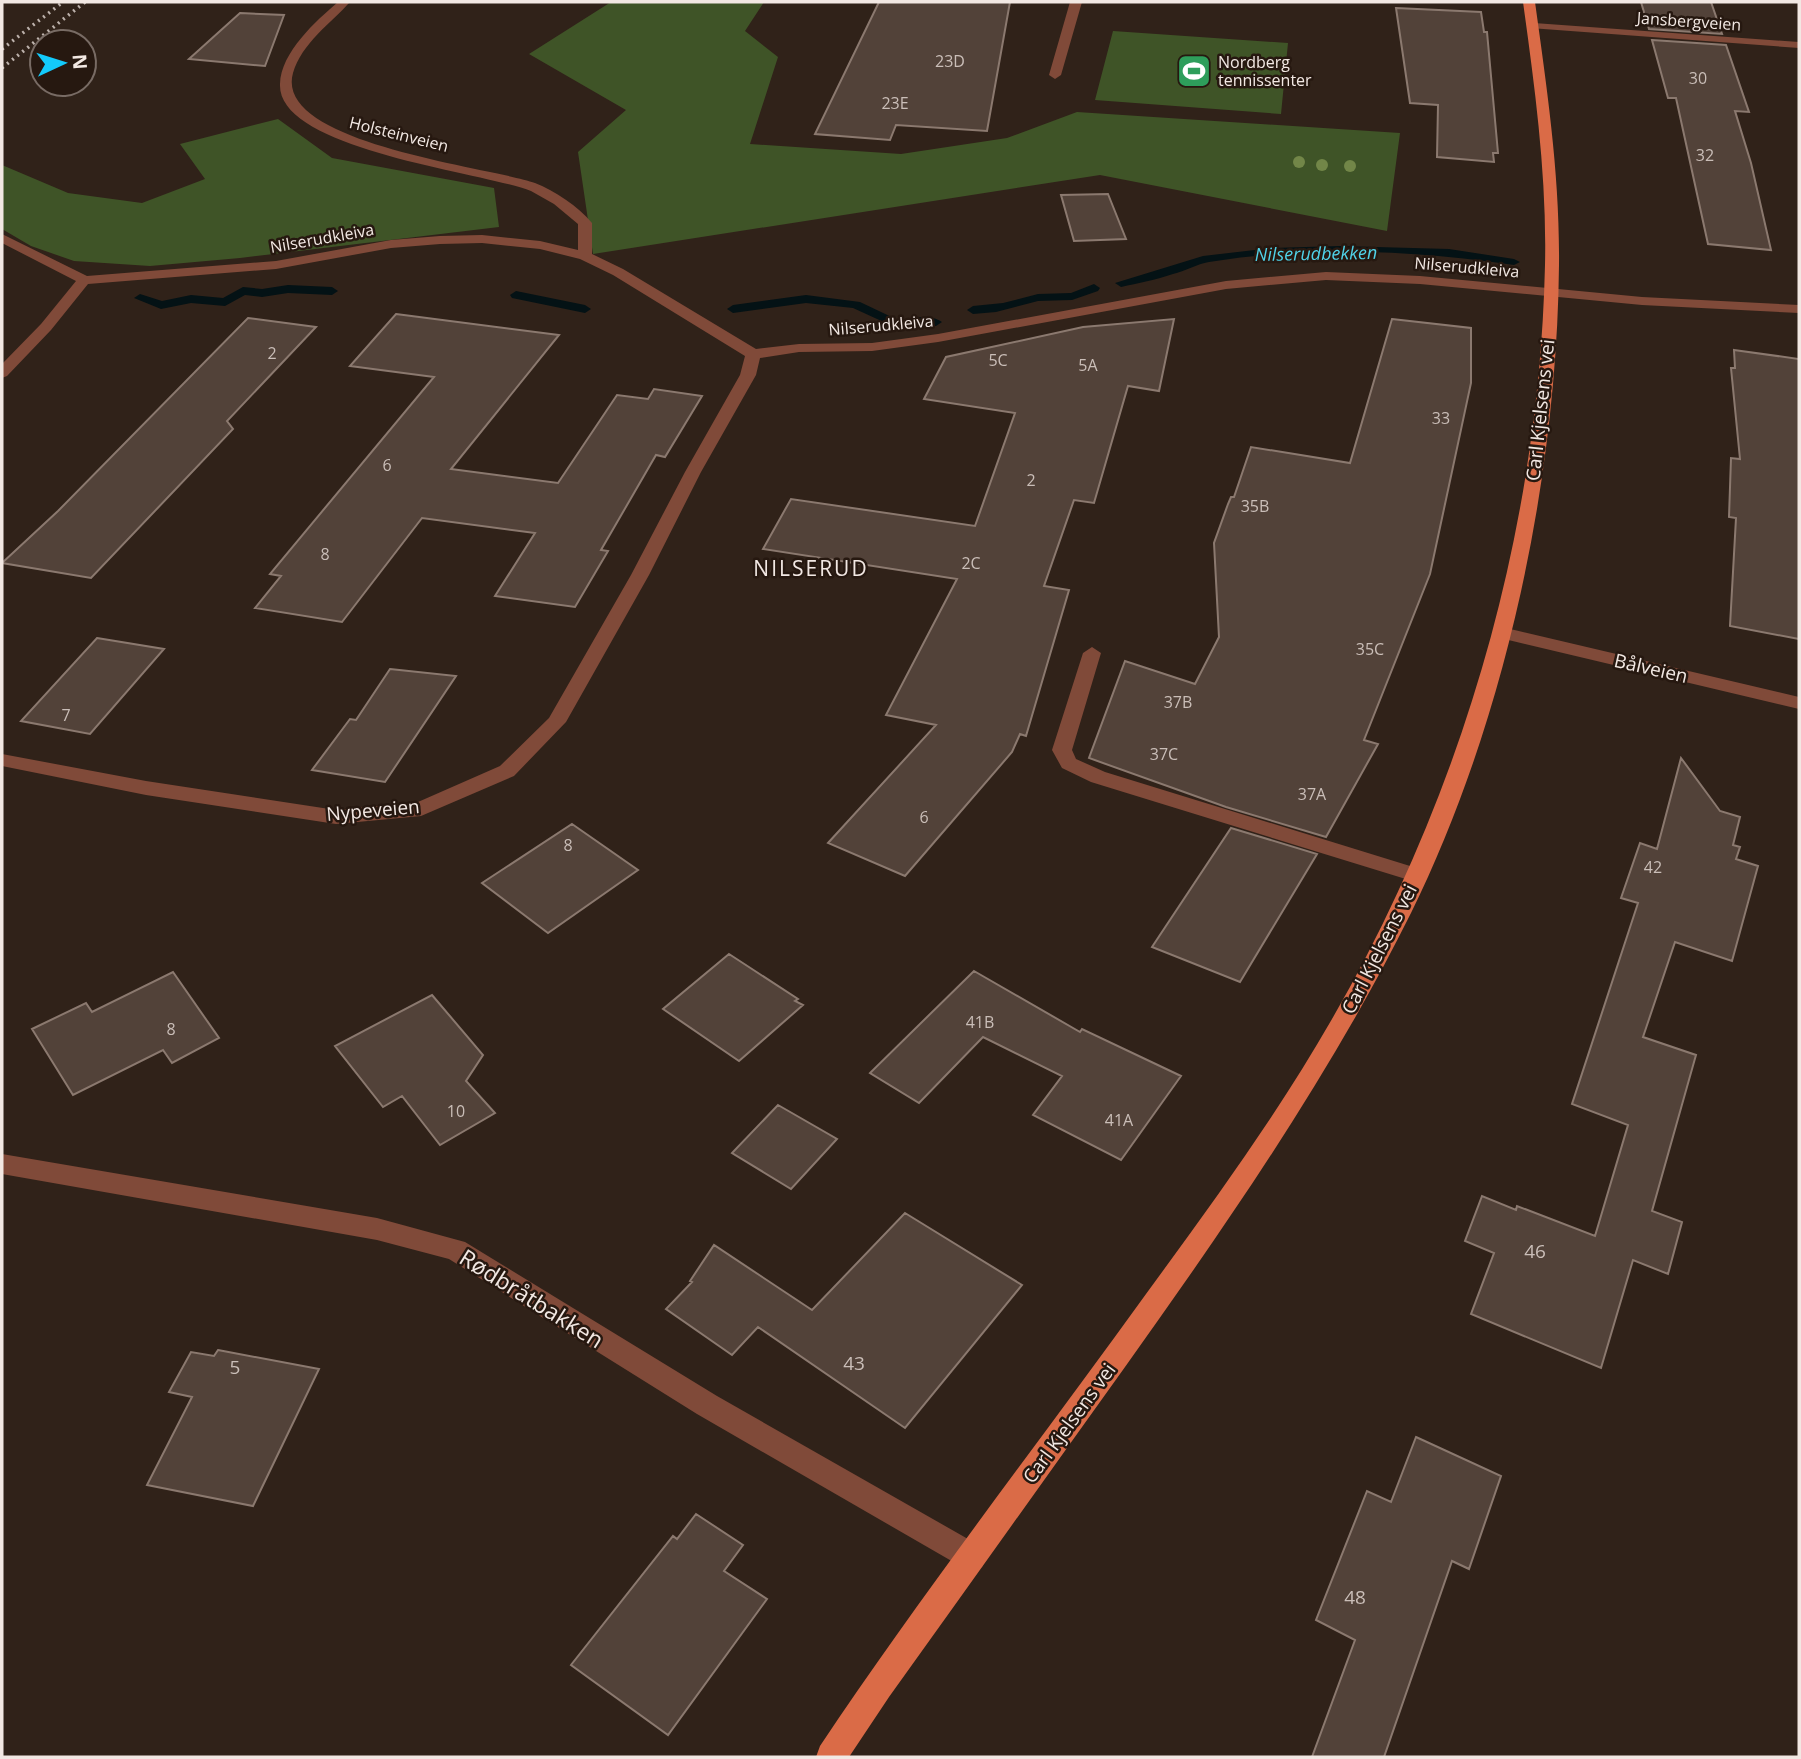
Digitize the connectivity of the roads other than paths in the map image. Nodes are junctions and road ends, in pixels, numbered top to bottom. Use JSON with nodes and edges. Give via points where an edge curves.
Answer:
{"nodes":[{"id":1,"x":344,"y":2,"type":"edge"},
{"id":2,"x":1076,"y":2,"type":"edge"},
{"id":3,"x":1529,"y":2,"type":"edge"},
{"id":4,"x":1534,"y":26,"type":"junction"},
{"id":5,"x":1799,"y":45,"type":"edge"},
{"id":6,"x":1055,"y":75,"type":"dead end"},
{"id":7,"x":2,"y":238,"type":"edge"},
{"id":8,"x":585,"y":257,"type":"junction"},
{"id":9,"x":84,"y":280,"type":"junction"},
{"id":10,"x":1552,"y":292,"type":"junction"},
{"id":11,"x":1799,"y":309,"type":"edge"},
{"id":12,"x":753,"y":354,"type":"junction"},
{"id":13,"x":2,"y":373,"type":"edge"},
{"id":14,"x":1502,"y":633,"type":"junction"},
{"id":15,"x":1093,"y":653,"type":"dead end"},
{"id":16,"x":1799,"y":703,"type":"edge"},
{"id":17,"x":2,"y":760,"type":"edge"},
{"id":18,"x":1416,"y":875,"type":"junction"},
{"id":19,"x":2,"y":1164,"type":"edge"},
{"id":20,"x":972,"y":1557,"type":"junction"},
{"id":21,"x":831,"y":1757,"type":"edge"}],
"edges":[{"from":1,"to":8,"type":"street","name":"Holsteinveien","via":[[302,46],[285,74],[287,97],[308,120],[339,137],[380,150],[530,186],[561,202],[585,223]]},
{"from":2,"to":6,"type":"street"},
{"from":3,"to":4,"type":"main road","name":"Carl Kjelsens vei"},
{"from":4,"to":5,"type":"street","name":"Jansbergveien"},
{"from":4,"to":10,"type":"main road","name":"Carl Kjelsens vei","via":[[1551,157]]},
{"from":7,"to":9,"type":"street"},
{"from":8,"to":9,"type":"street","name":"Nilserudkleiva","via":[[540,245],[440,240],[276,265]]},
{"from":8,"to":12,"type":"street","name":"Nilserudkleiva","via":[[618,272]]},
{"from":9,"to":13,"type":"street"},
{"from":10,"to":11,"type":"street","name":"Nilserudkleiva"},
{"from":10,"to":12,"type":"street","name":"Nilserudkleiva","via":[[1374,277],[1281,278],[938,338]]},
{"from":10,"to":14,"type":"main road","name":"Carl Kjelsens vei","via":[[1543,420]]},
{"from":12,"to":17,"type":"street","name":"Nypeveien","via":[[748,374],[556,722],[507,771],[421,809],[336,817]]},
{"from":14,"to":16,"type":"street","name":"Bålveien"},
{"from":14,"to":18,"type":"main road","name":"Carl Kjelsens vei","via":[[1444,811]]},
{"from":15,"to":18,"type":"street","via":[[1062,750],[1069,763],[1098,778]]},
{"from":18,"to":20,"type":"main road","name":"Carl Kjelsens vei","via":[[1342,1022],[1268,1140]]},
{"from":19,"to":20,"type":"street","name":"Rødbråtbakken","via":[[377,1230],[456,1250],[707,1405]]},
{"from":20,"to":21,"type":"main road","name":"Carl Kjelsens vei"}]}
